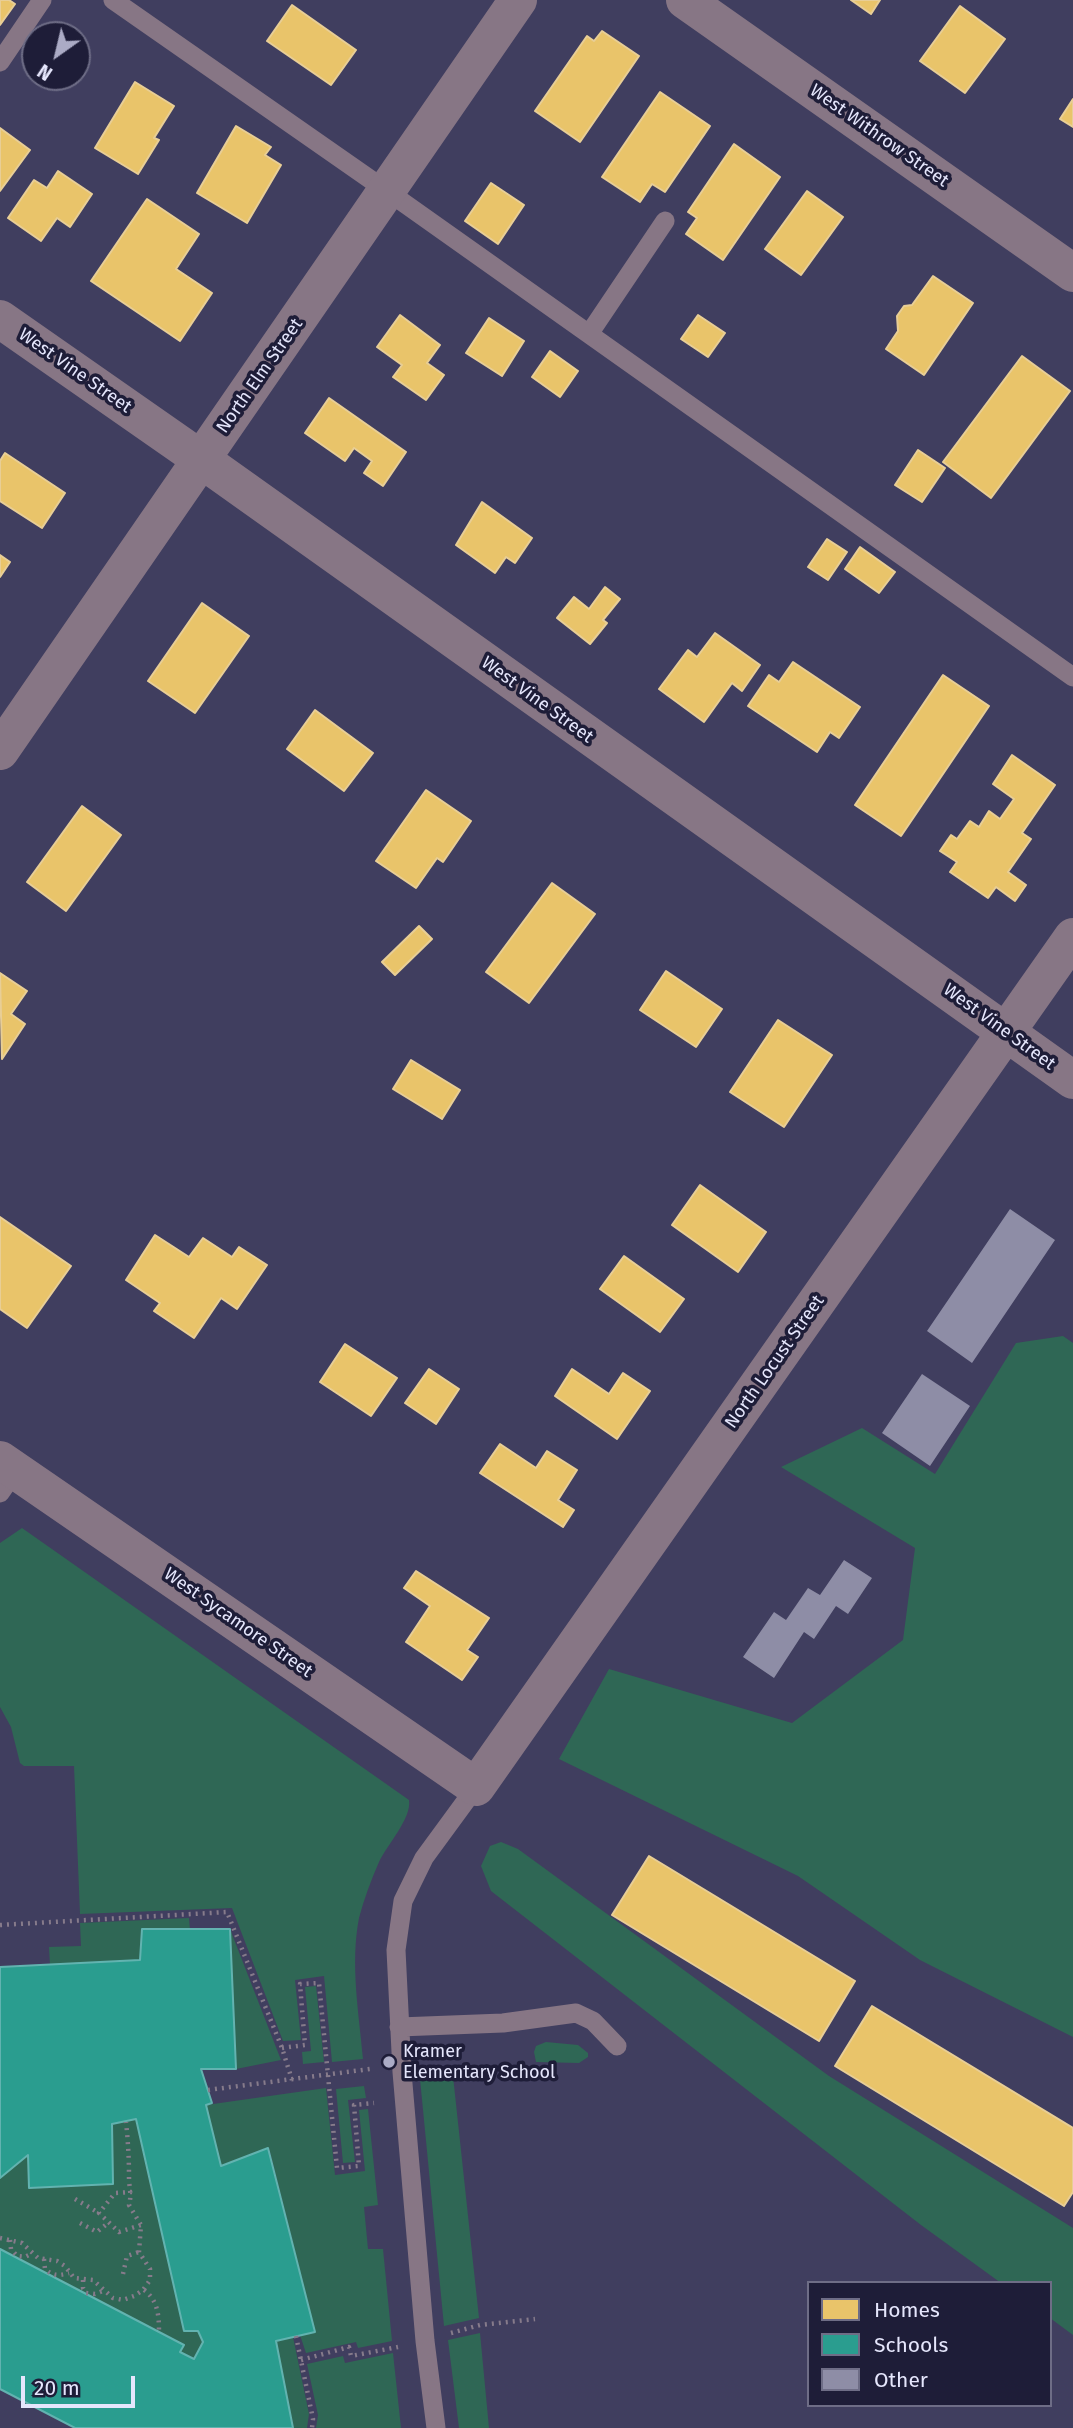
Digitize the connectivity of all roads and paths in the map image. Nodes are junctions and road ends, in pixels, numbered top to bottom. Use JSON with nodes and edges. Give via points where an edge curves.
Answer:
{"nodes":[{"id":1,"x":42,"y":0,"type":"edge"},
{"id":2,"x":113,"y":0,"type":"edge"},
{"id":3,"x":518,"y":0,"type":"edge"},
{"id":4,"x":685,"y":0,"type":"edge"},
{"id":5,"x":0,"y":62,"type":"edge"},
{"id":6,"x":387,"y":191,"type":"junction"},
{"id":7,"x":665,"y":221,"type":"dead end"},
{"id":8,"x":1073,"y":273,"type":"edge"},
{"id":9,"x":0,"y":319,"type":"edge"},
{"id":10,"x":589,"y":334,"type":"junction"},
{"id":11,"x":202,"y":460,"type":"junction"},
{"id":12,"x":1073,"y":677,"type":"edge"},
{"id":13,"x":0,"y":751,"type":"edge"},
{"id":14,"x":1073,"y":937,"type":"edge"},
{"id":15,"x":1006,"y":1031,"type":"junction"},
{"id":16,"x":1073,"y":1080,"type":"edge"},
{"id":17,"x":5,"y":1474,"type":"edge"},
{"id":18,"x":476,"y":1787,"type":"junction"},
{"id":19,"x":0,"y":1924,"type":"edge"},
{"id":20,"x":399,"y":2027,"type":"junction"},
{"id":21,"x":617,"y":2046,"type":"dead end"},
{"id":22,"x":282,"y":2048,"type":"junction"},
{"id":23,"x":370,"y":2069,"type":"dead end"},
{"id":24,"x":330,"y":2076,"type":"junction"},
{"id":25,"x":292,"y":2080,"type":"junction"},
{"id":26,"x":208,"y":2090,"type":"dead end"},
{"id":27,"x":374,"y":2103,"type":"dead end"},
{"id":28,"x":126,"y":2122,"type":"dead end"},
{"id":29,"x":132,"y":2192,"type":"junction"},
{"id":30,"x":75,"y":2199,"type":"dead end"},
{"id":31,"x":99,"y":2213,"type":"junction"},
{"id":32,"x":80,"y":2223,"type":"dead end"},
{"id":33,"x":108,"y":2223,"type":"junction"},
{"id":34,"x":141,"y":2225,"type":"junction"},
{"id":35,"x":0,"y":2238,"type":"edge"},
{"id":36,"x":10,"y":2240,"type":"junction"},
{"id":37,"x":139,"y":2252,"type":"junction"},
{"id":38,"x":31,"y":2254,"type":"junction"},
{"id":39,"x":44,"y":2259,"type":"junction"},
{"id":40,"x":69,"y":2273,"type":"junction"},
{"id":41,"x":123,"y":2274,"type":"dead end"},
{"id":42,"x":83,"y":2280,"type":"junction"},
{"id":43,"x":143,"y":2290,"type":"junction"},
{"id":44,"x":103,"y":2291,"type":"junction"},
{"id":45,"x":535,"y":2319,"type":"dead end"},
{"id":46,"x":159,"y":2332,"type":"dead end"},
{"id":47,"x":447,"y":2334,"type":"dead end"},
{"id":48,"x":296,"y":2336,"type":"dead end"},
{"id":49,"x":399,"y":2347,"type":"dead end"},
{"id":50,"x":301,"y":2360,"type":"junction"},
{"id":51,"x":312,"y":2428,"type":"edge"},
{"id":52,"x":436,"y":2428,"type":"edge"}],
"edges":[{"from":1,"to":5,"type":"lane"},
{"from":2,"to":6,"type":"lane"},
{"from":3,"to":6,"type":"street","name":"North Elm Street"},
{"from":4,"to":8,"type":"street","name":"West Withrow Street"},
{"from":6,"to":10,"type":"lane"},
{"from":6,"to":11,"type":"street","name":"North Elm Street"},
{"from":7,"to":10,"type":"lane"},
{"from":9,"to":11,"type":"street","name":"West Vine Street"},
{"from":10,"to":12,"type":"lane"},
{"from":11,"to":13,"type":"street","name":"North Elm Street"},
{"from":11,"to":15,"type":"street","name":"West Vine Street"},
{"from":14,"to":15,"type":"street","name":"North Locust Street"},
{"from":15,"to":16,"type":"street","name":"West Vine Street"},
{"from":15,"to":18,"type":"street","name":"North Locust Street"},
{"from":17,"to":18,"type":"street","name":"West Sycamore Street"},
{"from":18,"to":20,"type":"lane","via":[[424,1858],[402,1901],[396,1950]]},
{"from":19,"to":22,"type":"path","via":[[227,1912]]},
{"from":20,"to":21,"type":"lane","via":[[503,2023],[576,2013],[593,2021]]},
{"from":20,"to":52,"type":"lane"},
{"from":22,"to":24,"type":"path","via":[[305,2045],[300,1984],[319,1983]]},
{"from":22,"to":25,"type":"path"},
{"from":23,"to":24,"type":"path"},
{"from":24,"to":25,"type":"path"},
{"from":24,"to":27,"type":"path","via":[[337,2168],[359,2166],[354,2105]]},
{"from":25,"to":26,"type":"path"},
{"from":28,"to":29,"type":"path"},
{"from":29,"to":31,"type":"path","via":[[115,2193]]},
{"from":29,"to":34,"type":"path","via":[[129,2205]]},
{"from":30,"to":31,"type":"path"},
{"from":31,"to":33,"type":"path"},
{"from":32,"to":33,"type":"path","via":[[97,2232]]},
{"from":33,"to":34,"type":"path","via":[[118,2232]]},
{"from":34,"to":37,"type":"path"},
{"from":35,"to":36,"type":"path"},
{"from":36,"to":38,"type":"path"},
{"from":36,"to":38,"type":"path","via":[[17,2256]]},
{"from":37,"to":41,"type":"path","via":[[127,2256]]},
{"from":37,"to":43,"type":"path","via":[[150,2269]]},
{"from":38,"to":39,"type":"path"},
{"from":39,"to":40,"type":"path","via":[[57,2261]]},
{"from":39,"to":40,"type":"path","via":[[50,2273]]},
{"from":40,"to":42,"type":"path"},
{"from":42,"to":44,"type":"path","via":[[93,2280]]},
{"from":42,"to":44,"type":"path","via":[[86,2292]]},
{"from":43,"to":44,"type":"path","via":[[123,2300]]},
{"from":43,"to":46,"type":"path","via":[[157,2307]]},
{"from":45,"to":47,"type":"path"},
{"from":48,"to":50,"type":"path"},
{"from":49,"to":50,"type":"path","via":[[351,2356],[349,2347]]},
{"from":50,"to":51,"type":"path"}]}
